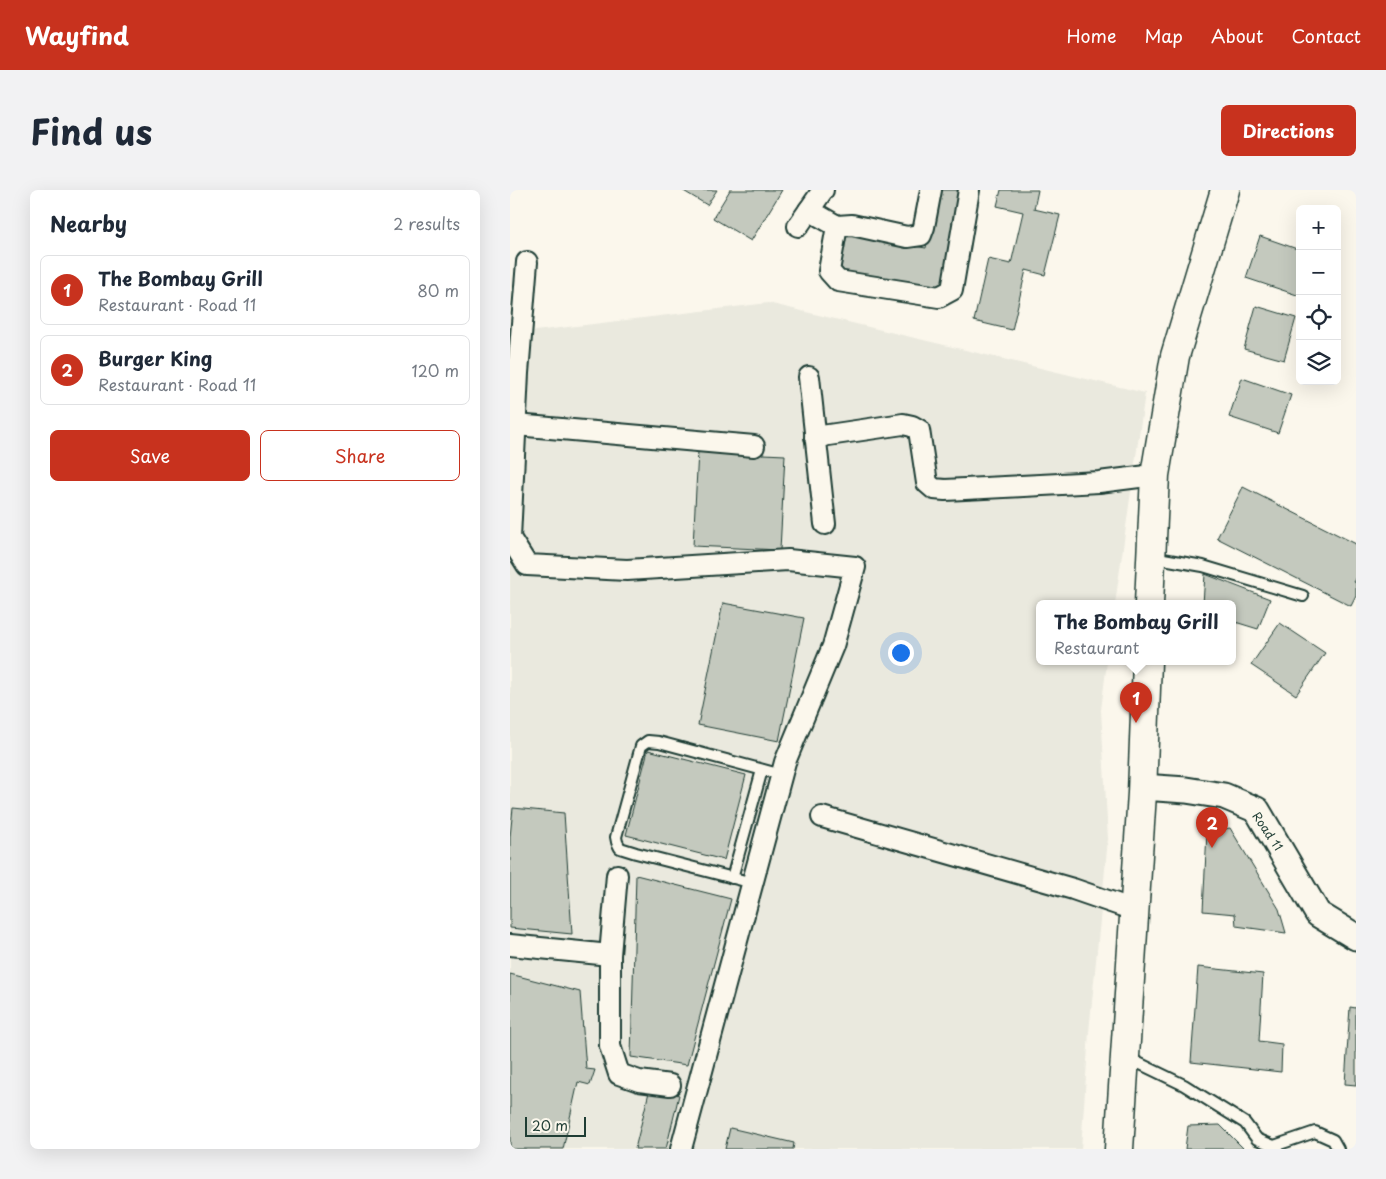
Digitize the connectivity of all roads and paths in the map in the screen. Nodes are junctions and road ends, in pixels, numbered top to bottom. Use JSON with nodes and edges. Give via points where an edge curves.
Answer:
{"nodes":[{"id":1,"x":822,"y":190,"type":"edge"},
{"id":2,"x":931,"y":190,"type":"edge"},
{"id":3,"x":969,"y":190,"type":"edge"},
{"id":4,"x":1225,"y":190,"type":"edge"},
{"id":5,"x":837,"y":226,"type":"junction"},
{"id":6,"x":527,"y":262,"type":"dead end"},
{"id":7,"x":809,"y":378,"type":"dead end"},
{"id":8,"x":516,"y":425,"type":"junction"},
{"id":9,"x":815,"y":437,"type":"junction"},
{"id":10,"x":754,"y":446,"type":"dead end"},
{"id":11,"x":1155,"y":475,"type":"junction"},
{"id":12,"x":825,"y":524,"type":"dead end"},
{"id":13,"x":1151,"y":557,"type":"junction"},
{"id":14,"x":518,"y":566,"type":"edge"},
{"id":15,"x":1303,"y":596,"type":"dead end"},
{"id":16,"x":1149,"y":600,"type":"edge"},
{"id":17,"x":1147,"y":665,"type":"edge"},
{"id":18,"x":762,"y":770,"type":"junction"},
{"id":19,"x":782,"y":775,"type":"junction"},
{"id":20,"x":1142,"y":788,"type":"junction"},
{"id":21,"x":822,"y":817,"type":"dead end"},
{"id":22,"x":617,"y":875,"type":"dead end"},
{"id":23,"x":732,"y":878,"type":"junction"},
{"id":24,"x":753,"y":883,"type":"junction"},
{"id":25,"x":1134,"y":910,"type":"junction"},
{"id":26,"x":1356,"y":937,"type":"edge"},
{"id":27,"x":510,"y":945,"type":"edge"},
{"id":28,"x":610,"y":955,"type":"junction"},
{"id":29,"x":1125,"y":1056,"type":"junction"},
{"id":30,"x":670,"y":1085,"type":"dead end"},
{"id":31,"x":681,"y":1149,"type":"edge"},
{"id":32,"x":1120,"y":1149,"type":"edge"},
{"id":33,"x":1338,"y":1149,"type":"edge"}],
"edges":[{"from":1,"to":5,"type":"street","via":[[803,218]]},
{"from":2,"to":5,"type":"street","via":[[920,235],[907,237],[852,225]]},
{"from":3,"to":5,"type":"street","via":[[952,290],[939,297],[838,280],[829,271]]},
{"from":4,"to":11,"type":"main road","via":[[1175,356]]},
{"from":6,"to":8,"type":"street"},
{"from":7,"to":9,"type":"street"},
{"from":8,"to":10,"type":"street"},
{"from":8,"to":14,"type":"street","via":[[510,538]]},
{"from":9,"to":11,"type":"street","via":[[903,424],[912,426],[919,430],[927,483],[945,490],[1099,482]]},
{"from":9,"to":12,"type":"street"},
{"from":11,"to":13,"type":"main road"},
{"from":13,"to":15,"type":"lane","via":[[1203,566]]},
{"from":13,"to":16,"type":"main road"},
{"from":14,"to":19,"type":"street","via":[[626,570],[788,560],[855,567],[833,646]]},
{"from":17,"to":20,"type":"main road"},
{"from":18,"to":19,"type":"lane"},
{"from":18,"to":23,"type":"lane"},
{"from":18,"to":23,"type":"lane","via":[[660,742],[644,743],[638,755],[616,837],[620,848]]},
{"from":19,"to":24,"type":"street"},
{"from":20,"to":25,"type":"main road"},
{"from":20,"to":26,"type":"street","name":"Road 11","via":[[1224,796],[1257,810],[1318,914]]},
{"from":21,"to":25,"type":"street","via":[[1073,889]]},
{"from":22,"to":28,"type":"street"},
{"from":23,"to":24,"type":"lane"},
{"from":24,"to":31,"type":"street"},
{"from":25,"to":29,"type":"main road"},
{"from":27,"to":28,"type":"street"},
{"from":28,"to":30,"type":"street","via":[[610,1046],[619,1074],[639,1081]]},
{"from":29,"to":32,"type":"main road"},
{"from":29,"to":33,"type":"lane","via":[[1184,1085],[1245,1123],[1257,1139],[1274,1146],[1315,1132],[1333,1140]]}]}
